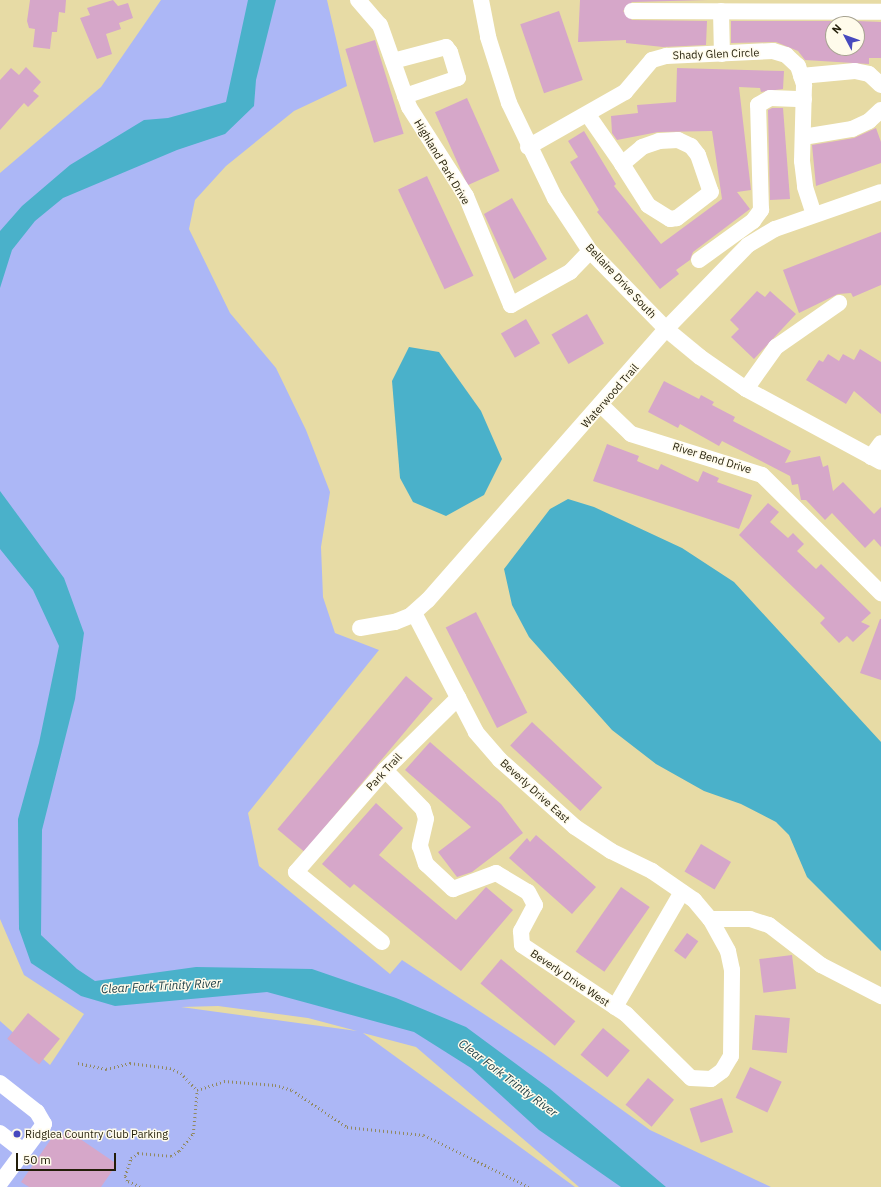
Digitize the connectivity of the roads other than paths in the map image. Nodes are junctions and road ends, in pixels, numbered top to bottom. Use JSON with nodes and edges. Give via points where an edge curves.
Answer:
{"nodes":[{"id":1,"x":358,"y":0,"type":"edge"},
{"id":2,"x":481,"y":0,"type":"edge"},
{"id":3,"x":632,"y":11,"type":"dead end"},
{"id":4,"x":721,"y":11,"type":"junction"},
{"id":5,"x":881,"y":12,"type":"edge"},
{"id":6,"x":722,"y":54,"type":"junction"},
{"id":7,"x":393,"y":61,"type":"junction"},
{"id":8,"x":801,"y":76,"type":"junction"},
{"id":9,"x":881,"y":85,"type":"edge"},
{"id":10,"x":405,"y":96,"type":"junction"},
{"id":11,"x":804,"y":99,"type":"junction"},
{"id":12,"x":881,"y":110,"type":"edge"},
{"id":13,"x":588,"y":115,"type":"junction"},
{"id":14,"x":803,"y":138,"type":"junction"},
{"id":15,"x":528,"y":147,"type":"junction"},
{"id":16,"x":622,"y":164,"type":"junction"},
{"id":17,"x":881,"y":192,"type":"edge"},
{"id":18,"x":814,"y":214,"type":"junction"},
{"id":19,"x":590,"y":251,"type":"junction"},
{"id":20,"x":699,"y":260,"type":"dead end"},
{"id":21,"x":840,"y":303,"type":"dead end"},
{"id":22,"x":666,"y":329,"type":"junction"},
{"id":23,"x":746,"y":389,"type":"junction"},
{"id":24,"x":602,"y":406,"type":"junction"},
{"id":25,"x":881,"y":443,"type":"edge"},
{"id":26,"x":876,"y":459,"type":"edge"},
{"id":27,"x":881,"y":593,"type":"edge"},
{"id":28,"x":414,"y":613,"type":"junction"},
{"id":29,"x":360,"y":628,"type":"dead end"},
{"id":30,"x":458,"y":698,"type":"junction"},
{"id":31,"x":385,"y":770,"type":"junction"},
{"id":32,"x":682,"y":892,"type":"junction"},
{"id":33,"x":710,"y":919,"type":"junction"},
{"id":34,"x":382,"y":942,"type":"dead end"},
{"id":35,"x":881,"y":996,"type":"edge"},
{"id":36,"x":615,"y":1007,"type":"junction"},
{"id":37,"x":731,"y":1010,"type":"joint"},
{"id":38,"x":0,"y":1083,"type":"edge"},
{"id":39,"x":0,"y":1133,"type":"edge"},
{"id":40,"x":23,"y":1151,"type":"junction"},
{"id":41,"x":1,"y":1181,"type":"edge"}],
"edges":[{"from":1,"to":7,"type":"street","name":"Highland Park Drive","via":[[380,25]]},
{"from":2,"to":15,"type":"street","name":"Bellaire Drive South","via":[[497,70]]},
{"from":3,"to":4,"type":"street"},
{"from":4,"to":5,"type":"street"},
{"from":4,"to":6,"type":"street"},
{"from":6,"to":8,"type":"street","name":"Shady Glen Circle","via":[[773,51],[786,55],[798,66]]},
{"from":6,"to":13,"type":"street","name":"Shady Glen Circle","via":[[666,56],[652,60],[625,92]]},
{"from":7,"to":10,"type":"street","name":"Highland Park Drive"},
{"from":7,"to":10,"type":"street","via":[[446,47],[450,52],[458,78]]},
{"from":8,"to":9,"type":"street","via":[[855,71],[869,74]]},
{"from":8,"to":11,"type":"street","name":"Shady Glen Circle"},
{"from":10,"to":19,"type":"street","name":"Highland Park Drive","via":[[466,196],[511,305],[570,272]]},
{"from":11,"to":14,"type":"street","name":"Shady Glen Circle"},
{"from":11,"to":20,"type":"street","via":[[770,98],[758,105],[761,210],[753,221]]},
{"from":12,"to":14,"type":"street","via":[[869,121],[852,129]]},
{"from":13,"to":15,"type":"street","name":"Shady Glen Circle"},
{"from":13,"to":16,"type":"street"},
{"from":14,"to":18,"type":"street","name":"Shady Glen Circle","via":[[805,187]]},
{"from":15,"to":19,"type":"street","name":"Bellaire Drive South","via":[[555,198]]},
{"from":16,"to":16,"type":"street","via":[[648,205],[670,219],[677,218],[711,192],[698,156],[691,146],[678,140],[659,141],[642,147]]},
{"from":17,"to":18,"type":"street","name":"Waterwood Trail"},
{"from":18,"to":22,"type":"street","name":"Waterwood Trail","via":[[748,245]]},
{"from":19,"to":22,"type":"street","name":"Bellaire Drive South"},
{"from":21,"to":23,"type":"street","via":[[776,347]]},
{"from":22,"to":23,"type":"street","name":"Bellaire Drive South"},
{"from":22,"to":24,"type":"street","name":"Waterwood Trail"},
{"from":23,"to":26,"type":"street","name":"Bellaire Drive South"},
{"from":24,"to":27,"type":"street","name":"River Bend Drive","via":[[631,434],[762,474]]},
{"from":24,"to":28,"type":"street","name":"Waterwood Trail","via":[[468,557]]},
{"from":25,"to":26,"type":"street"},
{"from":28,"to":29,"type":"street","name":"Waterwood Trail","via":[[395,622]]},
{"from":28,"to":30,"type":"street","name":"Beverly Drive East"},
{"from":30,"to":31,"type":"street","name":"Park Trail"},
{"from":30,"to":32,"type":"street","name":"Beverly Drive East","via":[[476,732],[500,760],[574,827]]},
{"from":31,"to":34,"type":"street","name":"Park Trail","via":[[296,872]]},
{"from":31,"to":36,"type":"street","name":"Beverly Drive West","via":[[423,809],[426,819],[420,846],[426,864],[453,889],[496,873],[528,892],[535,905],[521,931],[522,945]]},
{"from":32,"to":33,"type":"street","name":"Beverly Drive East"},
{"from":32,"to":36,"type":"street"},
{"from":33,"to":35,"type":"street","via":[[750,919],[769,925],[821,965]]},
{"from":33,"to":37,"type":"street","name":"Beverly Drive East","via":[[728,951]]},
{"from":36,"to":37,"type":"street","name":"Beverly Drive West","via":[[631,1018],[691,1078],[710,1079],[722,1071],[730,1056]]},
{"from":38,"to":40,"type":"street","via":[[37,1112],[44,1124]]},
{"from":39,"to":40,"type":"street"},
{"from":40,"to":41,"type":"street"}]}
